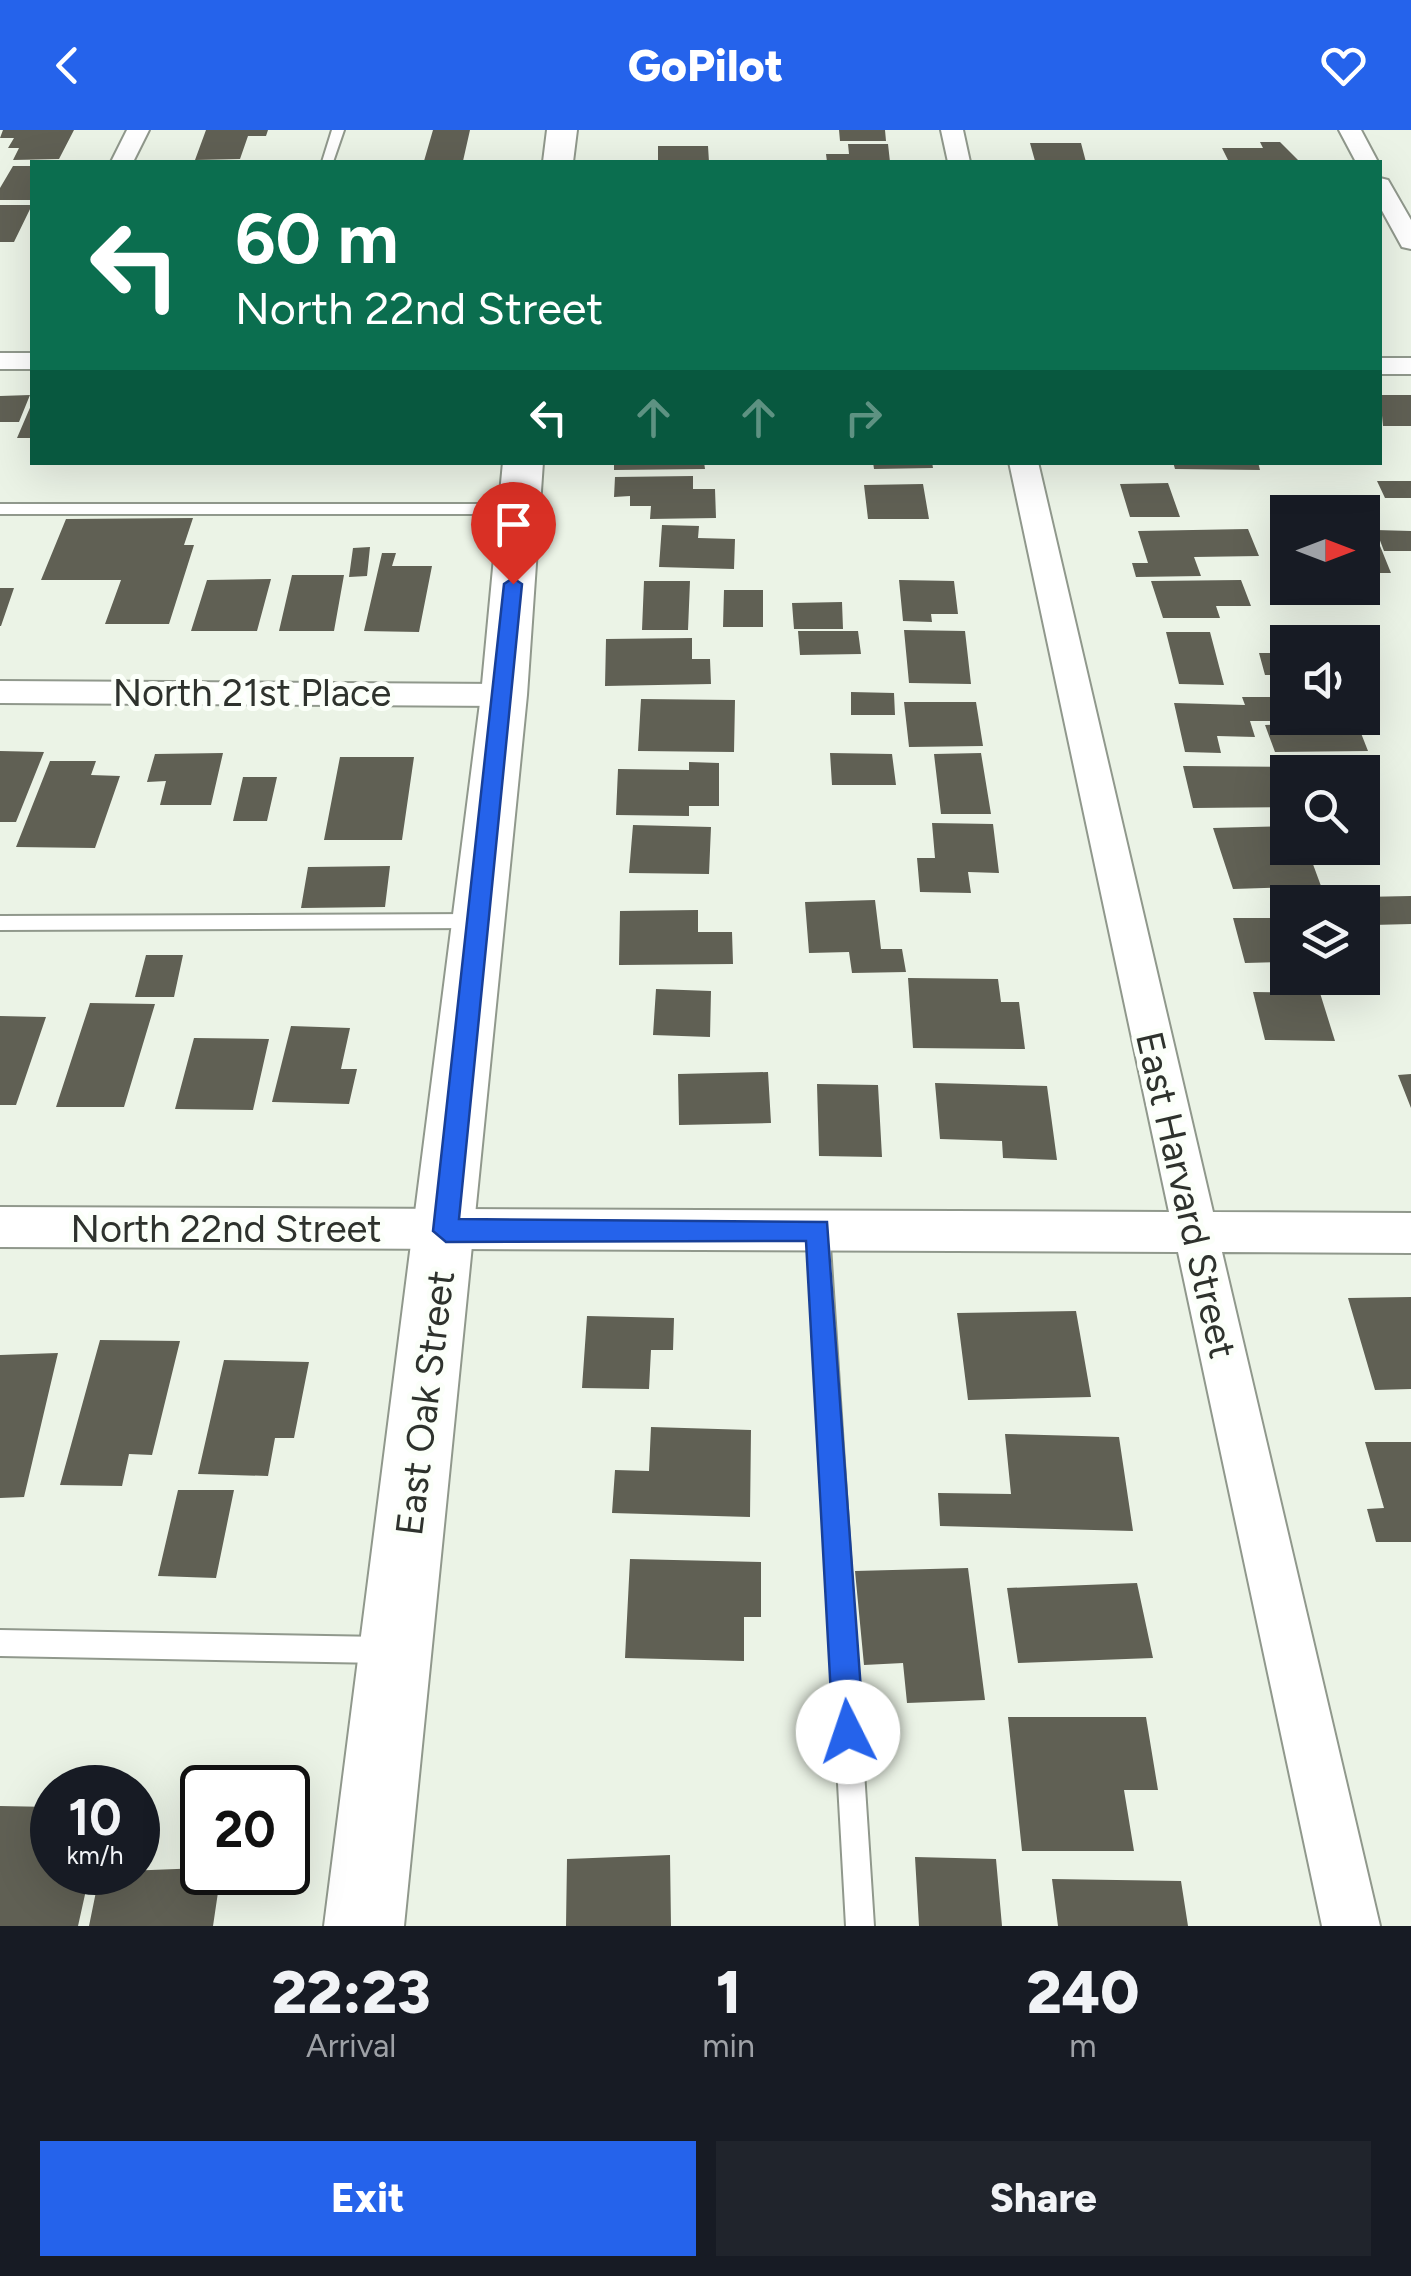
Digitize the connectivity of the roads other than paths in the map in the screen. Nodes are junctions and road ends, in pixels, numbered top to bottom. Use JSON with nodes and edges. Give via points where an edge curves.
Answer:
{"nodes":[{"id":1,"x":138,"y":130,"type":"edge"},
{"id":2,"x":338,"y":130,"type":"edge"},
{"id":3,"x":562,"y":130,"type":"edge"},
{"id":4,"x":952,"y":130,"type":"edge"},
{"id":5,"x":1350,"y":130,"type":"edge"},
{"id":6,"x":123,"y":160,"type":"edge"},
{"id":7,"x":329,"y":160,"type":"edge"},
{"id":8,"x":558,"y":160,"type":"edge"},
{"id":9,"x":959,"y":160,"type":"edge"},
{"id":10,"x":1367,"y":160,"type":"edge"},
{"id":11,"x":1382,"y":190,"type":"edge"},
{"id":12,"x":1411,"y":242,"type":"edge"},
{"id":13,"x":1382,"y":366,"type":"edge"},
{"id":14,"x":1411,"y":366,"type":"edge"},
{"id":15,"x":1024,"y":465,"type":"edge"},
{"id":16,"x":521,"y":486,"type":"edge"},
{"id":17,"x":0,"y":509,"type":"edge"},
{"id":18,"x":0,"y":692,"type":"edge"},
{"id":19,"x":504,"y":695,"type":"junction"},
{"id":20,"x":477,"y":921,"type":"junction"},
{"id":21,"x":0,"y":923,"type":"edge"},
{"id":22,"x":0,"y":1227,"type":"edge"},
{"id":23,"x":818,"y":1230,"type":"junction"},
{"id":24,"x":446,"y":1231,"type":"junction"},
{"id":25,"x":1194,"y":1233,"type":"junction"},
{"id":26,"x":1411,"y":1233,"type":"edge"},
{"id":27,"x":0,"y":1643,"type":"edge"},
{"id":28,"x":395,"y":1650,"type":"junction"},
{"id":29,"x":364,"y":1926,"type":"edge"},
{"id":30,"x":860,"y":1926,"type":"edge"},
{"id":31,"x":1351,"y":1926,"type":"edge"}],
"edges":[{"from":1,"to":6,"type":"street"},
{"from":2,"to":7,"type":"lane"},
{"from":3,"to":8,"type":"street"},
{"from":4,"to":9,"type":"street"},
{"from":5,"to":10,"type":"street"},
{"from":11,"to":12,"type":"street"},
{"from":13,"to":14,"type":"street"},
{"from":15,"to":25,"type":"street","name":"East Harvard Street"},
{"from":16,"to":17,"type":"lane"},
{"from":16,"to":19,"type":"street","name":"East Oak Street"},
{"from":18,"to":19,"type":"street","name":"North 21st Place"},
{"from":19,"to":20,"type":"street","name":"East Oak Street"},
{"from":20,"to":21,"type":"lane"},
{"from":20,"to":24,"type":"street","name":"East Oak Street"},
{"from":22,"to":24,"type":"street","name":"North 22nd Street"},
{"from":23,"to":24,"type":"street","name":"North 22nd Street"},
{"from":23,"to":25,"type":"street","name":"North 22nd Street"},
{"from":23,"to":30,"type":"lane"},
{"from":24,"to":28,"type":"street","name":"East Oak Street"},
{"from":25,"to":26,"type":"street","name":"North 22nd Street"},
{"from":25,"to":31,"type":"street","name":"East Harvard Street"},
{"from":27,"to":28,"type":"lane"},
{"from":28,"to":29,"type":"street","name":"East Oak Street"}]}
